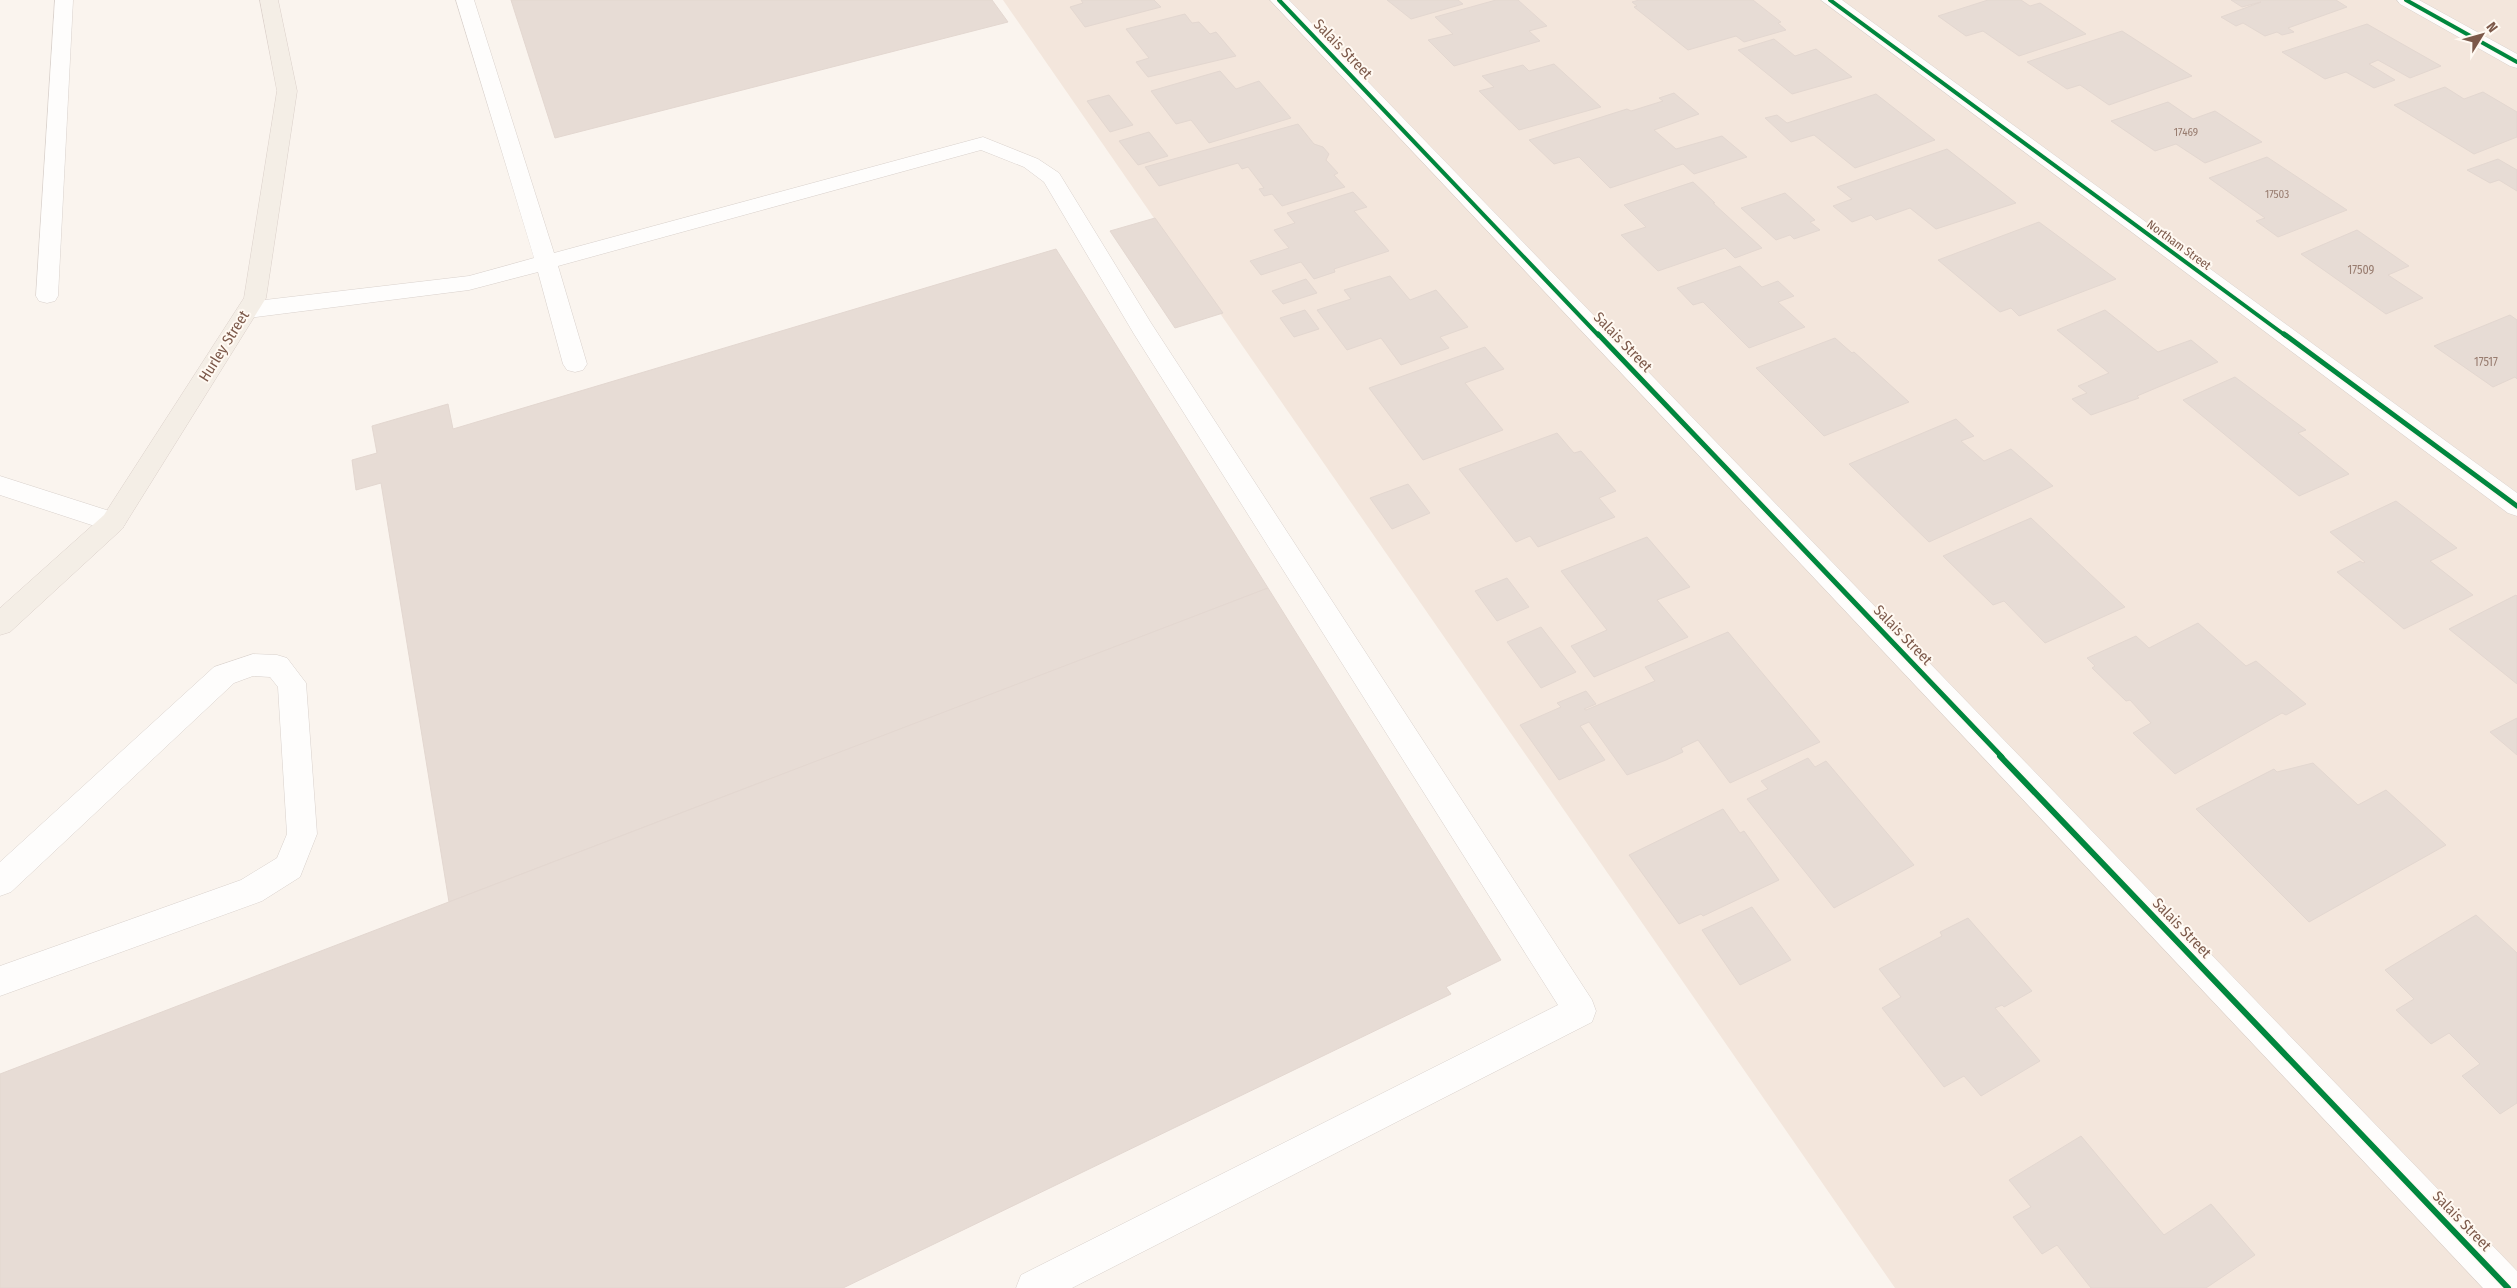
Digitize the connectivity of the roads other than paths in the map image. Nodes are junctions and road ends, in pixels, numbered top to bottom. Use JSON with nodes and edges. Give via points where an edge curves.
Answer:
{"nodes":[{"id":1,"x":64,"y":0,"type":"edge"},
{"id":2,"x":269,"y":0,"type":"edge"},
{"id":3,"x":465,"y":0,"type":"edge"},
{"id":4,"x":1279,"y":0,"type":"edge"},
{"id":5,"x":1830,"y":0,"type":"edge"},
{"id":6,"x":2406,"y":0,"type":"edge"},
{"id":7,"x":2517,"y":62,"type":"edge"},
{"id":8,"x":546,"y":262,"type":"junction"},
{"id":9,"x":47,"y":296,"type":"dead end"},
{"id":10,"x":248,"y":310,"type":"junction"},
{"id":11,"x":575,"y":364,"type":"dead end"},
{"id":12,"x":0,"y":485,"type":"edge"},
{"id":13,"x":2517,"y":506,"type":"edge"},
{"id":14,"x":113,"y":522,"type":"junction"},
{"id":15,"x":0,"y":624,"type":"edge"},
{"id":16,"x":0,"y":882,"type":"edge"},
{"id":17,"x":0,"y":981,"type":"edge"},
{"id":18,"x":1034,"y":1288,"type":"edge"},
{"id":19,"x":2508,"y":1288,"type":"edge"}],
"edges":[{"from":1,"to":9,"type":"street"},
{"from":2,"to":10,"type":"main road","name":"Hurley Street","via":[[287,91],[255,298]]},
{"from":3,"to":8,"type":"street"},
{"from":4,"to":19,"type":"street","name":"Salais Street"},
{"from":5,"to":13,"type":"street","name":"Northam Street"},
{"from":6,"to":7,"type":"street"},
{"from":8,"to":10,"type":"street","via":[[469,284]]},
{"from":8,"to":11,"type":"street"},
{"from":8,"to":18,"type":"street","via":[[983,143],[1031,163],[1052,178],[1142,328],[1580,1011]]},
{"from":10,"to":14,"type":"main road","name":"Hurley Street"},
{"from":12,"to":14,"type":"street"},
{"from":14,"to":15,"type":"main road","name":"Hurley Street"},
{"from":16,"to":17,"type":"street","via":[[224,675],[253,664],[277,666],[292,683],[302,834],[289,867],[251,892]]}]}
